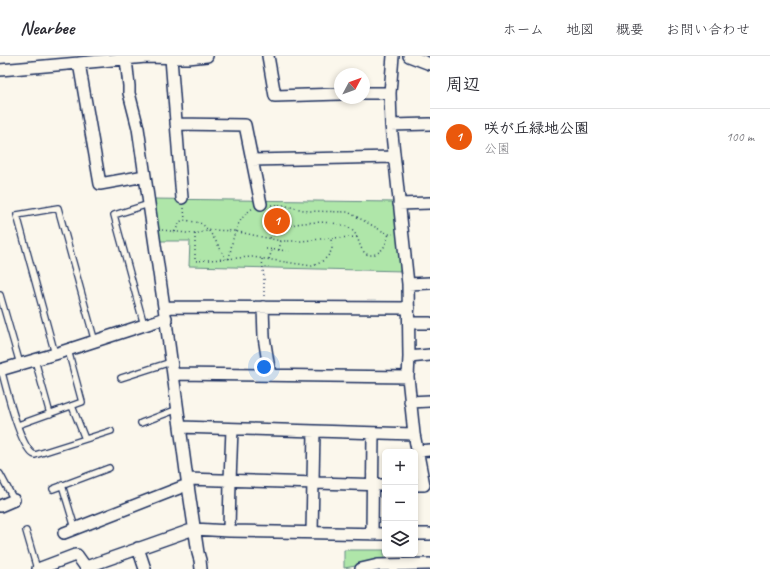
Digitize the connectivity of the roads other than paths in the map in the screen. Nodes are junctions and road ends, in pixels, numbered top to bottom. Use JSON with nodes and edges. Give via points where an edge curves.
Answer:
{"nodes":[{"id":1,"x":207,"y":56,"type":"edge"},
{"id":2,"x":268,"y":56,"type":"edge"},
{"id":3,"x":393,"y":56,"type":"edge"},
{"id":4,"x":409,"y":56,"type":"edge"},
{"id":5,"x":173,"y":57,"type":"edge"},
{"id":6,"x":111,"y":58,"type":"edge"},
{"id":7,"x":126,"y":59,"type":"junction"},
{"id":8,"x":54,"y":61,"type":"edge"},
{"id":9,"x":78,"y":63,"type":"junction"},
{"id":10,"x":430,"y":64,"type":"edge"},
{"id":11,"x":0,"y":70,"type":"edge"},
{"id":12,"x":370,"y":93,"type":"edge"},
{"id":13,"x":390,"y":93,"type":"junction"},
{"id":14,"x":334,"y":94,"type":"edge"},
{"id":15,"x":176,"y":124,"type":"junction"},
{"id":16,"x":430,"y":124,"type":"edge"},
{"id":17,"x":391,"y":125,"type":"junction"},
{"id":18,"x":394,"y":157,"type":"junction"},
{"id":19,"x":252,"y":160,"type":"junction"},
{"id":20,"x":145,"y":176,"type":"junction"},
{"id":21,"x":182,"y":198,"type":"dead end"},
{"id":22,"x":430,"y":203,"type":"edge"},
{"id":23,"x":149,"y":204,"type":"junction"},
{"id":24,"x":261,"y":204,"type":"road end"},
{"id":25,"x":399,"y":204,"type":"junction"},
{"id":26,"x":430,"y":283,"type":"edge"},
{"id":27,"x":408,"y":284,"type":"junction"},
{"id":28,"x":0,"y":295,"type":"edge"},
{"id":29,"x":164,"y":307,"type":"junction"},
{"id":30,"x":263,"y":307,"type":"junction"},
{"id":31,"x":409,"y":308,"type":"junction"},
{"id":32,"x":166,"y":318,"type":"junction"},
{"id":33,"x":409,"y":323,"type":"junction"},
{"id":34,"x":430,"y":323,"type":"edge"},
{"id":35,"x":144,"y":325,"type":"junction"},
{"id":36,"x":95,"y":342,"type":"junction"},
{"id":37,"x":68,"y":350,"type":"junction"},
{"id":38,"x":55,"y":354,"type":"junction"},
{"id":39,"x":430,"y":355,"type":"edge"},
{"id":40,"x":409,"y":357,"type":"junction"},
{"id":41,"x":35,"y":360,"type":"junction"},
{"id":42,"x":171,"y":362,"type":"junction"},
{"id":43,"x":20,"y":364,"type":"junction"},
{"id":44,"x":1,"y":370,"type":"edge"},
{"id":45,"x":173,"y":374,"type":"junction"},
{"id":46,"x":270,"y":375,"type":"junction"},
{"id":47,"x":408,"y":377,"type":"junction"},
{"id":48,"x":121,"y":378,"type":"dead end"},
{"id":49,"x":430,"y":401,"type":"edge"},
{"id":50,"x":410,"y":402,"type":"junction"},
{"id":51,"x":72,"y":406,"type":"junction"},
{"id":52,"x":178,"y":409,"type":"junction"},
{"id":53,"x":50,"y":414,"type":"junction"},
{"id":54,"x":141,"y":423,"type":"dead end"},
{"id":55,"x":18,"y":425,"type":"junction"},
{"id":56,"x":180,"y":427,"type":"junction"},
{"id":57,"x":232,"y":429,"type":"junction"},
{"id":58,"x":111,"y":431,"type":"dead end"},
{"id":59,"x":314,"y":431,"type":"junction"},
{"id":60,"x":373,"y":433,"type":"junction"},
{"id":61,"x":414,"y":434,"type":"junction"},
{"id":62,"x":85,"y":439,"type":"junction"},
{"id":63,"x":417,"y":449,"type":"edge"},
{"id":64,"x":430,"y":450,"type":"edge"},
{"id":65,"x":418,"y":451,"type":"edge"},
{"id":66,"x":418,"y":457,"type":"edge"},
{"id":67,"x":109,"y":468,"type":"dead end"},
{"id":68,"x":0,"y":474,"type":"edge"},
{"id":69,"x":230,"y":481,"type":"junction"},
{"id":70,"x":187,"y":482,"type":"junction"},
{"id":71,"x":313,"y":483,"type":"junction"},
{"id":72,"x":62,"y":485,"type":"junction"},
{"id":73,"x":373,"y":485,"type":"junction"},
{"id":74,"x":382,"y":485,"type":"edge"},
{"id":75,"x":423,"y":485,"type":"edge"},
{"id":76,"x":52,"y":489,"type":"dead end"},
{"id":77,"x":14,"y":500,"type":"joint"},
{"id":78,"x":0,"y":506,"type":"edge"},
{"id":79,"x":75,"y":528,"type":"junction"},
{"id":80,"x":194,"y":529,"type":"junction"},
{"id":81,"x":26,"y":531,"type":"dead end"},
{"id":82,"x":229,"y":531,"type":"junction"},
{"id":83,"x":64,"y":532,"type":"dead end"},
{"id":84,"x":312,"y":532,"type":"junction"},
{"id":85,"x":372,"y":534,"type":"junction"},
{"id":86,"x":382,"y":534,"type":"edge"},
{"id":87,"x":418,"y":534,"type":"edge"},
{"id":88,"x":430,"y":534,"type":"edge"},
{"id":89,"x":138,"y":548,"type":"junction"},
{"id":90,"x":430,"y":564,"type":"edge"},
{"id":91,"x":86,"y":568,"type":"edge"},
{"id":92,"x":38,"y":569,"type":"edge"},
{"id":93,"x":145,"y":569,"type":"edge"},
{"id":94,"x":201,"y":569,"type":"edge"},
{"id":95,"x":361,"y":569,"type":"edge"}],
"edges":[{"from":1,"to":5,"type":"street"},
{"from":2,"to":14,"type":"street","via":[[275,96]]},
{"from":3,"to":13,"type":"street"},
{"from":4,"to":10,"type":"street"},
{"from":5,"to":7,"type":"street"},
{"from":5,"to":15,"type":"street"},
{"from":6,"to":7,"type":"street"},
{"from":6,"to":9,"type":"street"},
{"from":7,"to":20,"type":"street","via":[[129,93],[138,128]]},
{"from":8,"to":9,"type":"street"},
{"from":8,"to":11,"type":"street"},
{"from":9,"to":20,"type":"street","via":[[100,184]]},
{"from":12,"to":13,"type":"street"},
{"from":13,"to":17,"type":"street"},
{"from":15,"to":19,"type":"street","via":[[245,125]]},
{"from":15,"to":21,"type":"street"},
{"from":16,"to":17,"type":"street"},
{"from":17,"to":18,"type":"street"},
{"from":18,"to":19,"type":"street"},
{"from":18,"to":25,"type":"street"},
{"from":19,"to":24,"type":"street"},
{"from":20,"to":23,"type":"street"},
{"from":22,"to":25,"type":"street"},
{"from":23,"to":29,"type":"street"},
{"from":23,"to":35,"type":"lane","via":[[114,214]]},
{"from":25,"to":27,"type":"street"},
{"from":26,"to":27,"type":"street"},
{"from":27,"to":31,"type":"street"},
{"from":28,"to":43,"type":"lane"},
{"from":29,"to":30,"type":"street"},
{"from":29,"to":32,"type":"street"},
{"from":30,"to":31,"type":"street"},
{"from":30,"to":46,"type":"street","via":[[264,337]]},
{"from":31,"to":33,"type":"street"},
{"from":32,"to":35,"type":"street"},
{"from":32,"to":42,"type":"street"},
{"from":33,"to":34,"type":"street"},
{"from":33,"to":40,"type":"street"},
{"from":35,"to":36,"type":"street"},
{"from":36,"to":37,"type":"street"},
{"from":36,"to":38,"type":"lane","via":[[58,208],[16,215]]},
{"from":37,"to":38,"type":"street"},
{"from":37,"to":51,"type":"lane","via":[[82,402]]},
{"from":38,"to":41,"type":"street"},
{"from":39,"to":40,"type":"street"},
{"from":40,"to":47,"type":"street"},
{"from":41,"to":43,"type":"street"},
{"from":41,"to":53,"type":"lane"},
{"from":42,"to":45,"type":"street"},
{"from":42,"to":48,"type":"lane"},
{"from":43,"to":44,"type":"street"},
{"from":44,"to":55,"type":"lane"},
{"from":45,"to":46,"type":"street"},
{"from":45,"to":52,"type":"street"},
{"from":46,"to":47,"type":"street"},
{"from":47,"to":50,"type":"street"},
{"from":49,"to":50,"type":"street"},
{"from":50,"to":61,"type":"street"},
{"from":51,"to":53,"type":"lane"},
{"from":51,"to":62,"type":"lane"},
{"from":52,"to":54,"type":"lane"},
{"from":52,"to":56,"type":"street"},
{"from":53,"to":55,"type":"lane"},
{"from":55,"to":62,"type":"lane","via":[[21,438],[31,454],[35,455]]},
{"from":56,"to":57,"type":"street"},
{"from":56,"to":70,"type":"street"},
{"from":57,"to":59,"type":"street"},
{"from":57,"to":69,"type":"street"},
{"from":58,"to":62,"type":"lane"},
{"from":59,"to":60,"type":"street"},
{"from":59,"to":71,"type":"street"},
{"from":60,"to":61,"type":"street"},
{"from":60,"to":73,"type":"street"},
{"from":61,"to":63,"type":"street"},
{"from":64,"to":65,"type":"street"},
{"from":66,"to":75,"type":"street"},
{"from":67,"to":72,"type":"lane"},
{"from":68,"to":77,"type":"lane"},
{"from":69,"to":70,"type":"street"},
{"from":69,"to":71,"type":"street"},
{"from":69,"to":82,"type":"street"},
{"from":70,"to":79,"type":"street"},
{"from":70,"to":80,"type":"street"},
{"from":71,"to":73,"type":"street"},
{"from":71,"to":84,"type":"street"},
{"from":72,"to":76,"type":"lane"},
{"from":72,"to":79,"type":"lane"},
{"from":73,"to":74,"type":"street"},
{"from":73,"to":85,"type":"street"},
{"from":77,"to":78,"type":"street"},
{"from":79,"to":83,"type":"street"},
{"from":80,"to":82,"type":"street"},
{"from":80,"to":89,"type":"street"},
{"from":80,"to":94,"type":"street"},
{"from":81,"to":92,"type":"lane"},
{"from":82,"to":84,"type":"street"},
{"from":84,"to":85,"type":"street"},
{"from":85,"to":86,"type":"street"},
{"from":87,"to":88,"type":"street"},
{"from":89,"to":91,"type":"street"},
{"from":89,"to":93,"type":"street"},
{"from":90,"to":95,"type":"street","via":[[378,565]]},
{"from":91,"to":92,"type":"street","via":[[77,555],[74,555]]}]}
